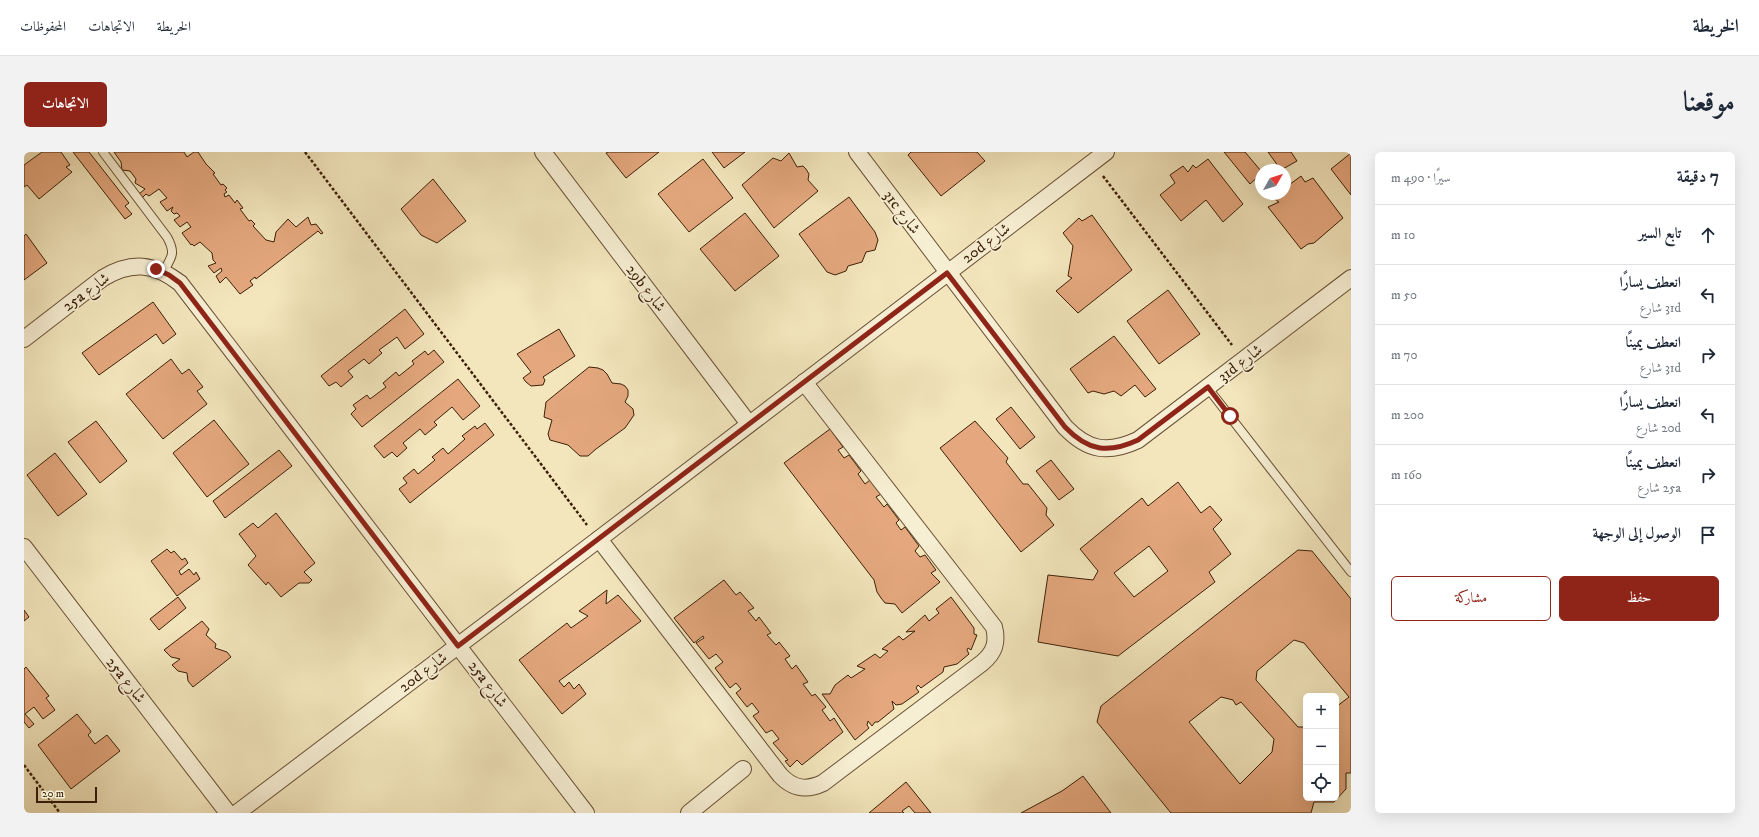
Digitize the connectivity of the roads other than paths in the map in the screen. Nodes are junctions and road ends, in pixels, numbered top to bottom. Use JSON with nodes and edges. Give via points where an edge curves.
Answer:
{"nodes":[{"id":1,"x":103,"y":152,"type":"edge"},
{"id":2,"x":543,"y":152,"type":"edge"},
{"id":3,"x":857,"y":152,"type":"edge"},
{"id":4,"x":1106,"y":152,"type":"edge"},
{"id":5,"x":163,"y":272,"type":"junction"},
{"id":6,"x":947,"y":273,"type":"junction"},
{"id":7,"x":1351,"y":278,"type":"edge"},
{"id":8,"x":24,"y":339,"type":"edge"},
{"id":9,"x":804,"y":382,"type":"junction"},
{"id":10,"x":1208,"y":387,"type":"junction"},
{"id":11,"x":749,"y":424,"type":"junction"},
{"id":12,"x":599,"y":540,"type":"junction"},
{"id":13,"x":24,"y":547,"type":"edge"},
{"id":14,"x":1351,"y":572,"type":"edge"},
{"id":15,"x":458,"y":646,"type":"junction"},
{"id":16,"x":743,"y":769,"type":"dead end"},
{"id":17,"x":228,"y":813,"type":"edge"},
{"id":18,"x":237,"y":813,"type":"edge"},
{"id":19,"x":586,"y":813,"type":"edge"},
{"id":20,"x":689,"y":813,"type":"edge"}],
"edges":[{"from":1,"to":5,"type":"lane","via":[[173,247],[172,256]]},
{"from":2,"to":11,"type":"street","name":"29b شارع"},
{"from":3,"to":6,"type":"street","name":"31c شارع"},
{"from":4,"to":6,"type":"street","name":"20d شارع"},
{"from":5,"to":8,"type":"street","name":"25a شارع","via":[[142,266],[115,271]]},
{"from":5,"to":15,"type":"street","name":"25a شارع","via":[[180,283]]},
{"from":6,"to":9,"type":"street","name":"20d شارع"},
{"from":6,"to":10,"type":"street","name":"31d شارع","via":[[1065,427],[1086,444],[1112,449],[1138,440]]},
{"from":7,"to":10,"type":"street","name":"31d شارع"},
{"from":9,"to":11,"type":"street","name":"20d شارع"},
{"from":9,"to":12,"type":"street","via":[[994,627],[995,648],[990,657],[823,783],[814,787],[795,787],[780,775]]},
{"from":10,"to":14,"type":"lane"},
{"from":11,"to":12,"type":"street","name":"20d شارع"},
{"from":12,"to":15,"type":"street","name":"20d شارع"},
{"from":13,"to":17,"type":"street","name":"25a شارع"},
{"from":15,"to":18,"type":"street","name":"20d شارع"},
{"from":15,"to":19,"type":"street","name":"25a شارع"},
{"from":16,"to":20,"type":"street"}]}
